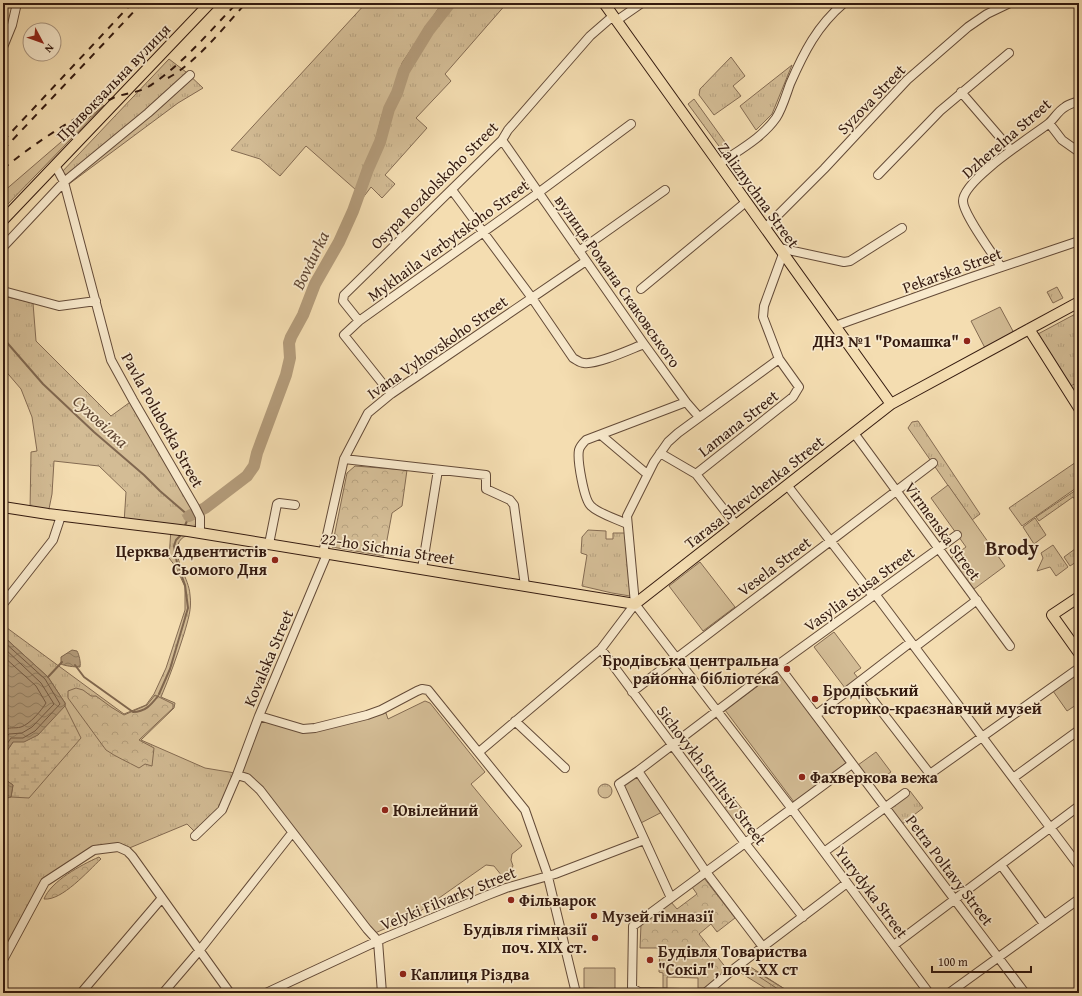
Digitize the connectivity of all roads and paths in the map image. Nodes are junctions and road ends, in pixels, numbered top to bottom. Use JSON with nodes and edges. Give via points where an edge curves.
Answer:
{"nodes":[{"id":1,"x":17,"y":3,"type":"edge"},
{"id":2,"x":210,"y":3,"type":"edge"},
{"id":3,"x":604,"y":3,"type":"edge"},
{"id":4,"x":642,"y":3,"type":"edge"},
{"id":5,"x":844,"y":3,"type":"edge"},
{"id":6,"x":1010,"y":3,"type":"edge"},
{"id":7,"x":614,"y":18,"type":"junction"},
{"id":8,"x":3,"y":47,"type":"edge"},
{"id":9,"x":1009,"y":53,"type":"dead end"},
{"id":10,"x":190,"y":76,"type":"dead end"},
{"id":11,"x":961,"y":92,"type":"junction"},
{"id":12,"x":1079,"y":101,"type":"edge"},
{"id":13,"x":631,"y":124,"type":"dead end"},
{"id":14,"x":1049,"y":124,"type":"junction"},
{"id":15,"x":502,"y":140,"type":"junction"},
{"id":16,"x":1011,"y":150,"type":"junction"},
{"id":17,"x":1079,"y":152,"type":"edge"},
{"id":18,"x":719,"y":164,"type":"junction"},
{"id":19,"x":55,"y":165,"type":"junction"},
{"id":20,"x":878,"y":175,"type":"dead end"},
{"id":21,"x":64,"y":182,"type":"junction"},
{"id":22,"x":452,"y":190,"type":"junction"},
{"id":23,"x":665,"y":190,"type":"dead end"},
{"id":24,"x":538,"y":193,"type":"junction"},
{"id":25,"x":746,"y":202,"type":"junction"},
{"id":26,"x":3,"y":220,"type":"edge"},
{"id":27,"x":765,"y":228,"type":"junction"},
{"id":28,"x":902,"y":228,"type":"dead end"},
{"id":29,"x":484,"y":232,"type":"junction"},
{"id":30,"x":1079,"y":241,"type":"edge"},
{"id":31,"x":3,"y":247,"type":"edge"},
{"id":32,"x":579,"y":251,"type":"junction"},
{"id":33,"x":781,"y":251,"type":"junction"},
{"id":34,"x":586,"y":261,"type":"junction"},
{"id":35,"x":1001,"y":267,"type":"junction"},
{"id":36,"x":641,"y":289,"type":"dead end"},
{"id":37,"x":3,"y":291,"type":"edge"},
{"id":38,"x":532,"y":298,"type":"junction"},
{"id":39,"x":96,"y":301,"type":"junction"},
{"id":40,"x":1079,"y":302,"type":"edge"},
{"id":41,"x":359,"y":321,"type":"junction"},
{"id":42,"x":834,"y":326,"type":"junction"},
{"id":43,"x":1029,"y":329,"type":"junction"},
{"id":44,"x":644,"y":344,"type":"junction"},
{"id":45,"x":779,"y":359,"type":"junction"},
{"id":46,"x":391,"y":394,"type":"junction"},
{"id":47,"x":686,"y":402,"type":"junction"},
{"id":48,"x":891,"y":404,"type":"junction"},
{"id":49,"x":1079,"y":408,"type":"edge"},
{"id":50,"x":699,"y":417,"type":"junction"},
{"id":51,"x":854,"y":433,"type":"junction"},
{"id":52,"x":601,"y":435,"type":"junction"},
{"id":53,"x":660,"y":453,"type":"junction"},
{"id":54,"x":344,"y":459,"type":"junction"},
{"id":55,"x":933,"y":463,"type":"dead end"},
{"id":56,"x":438,"y":470,"type":"junction"},
{"id":57,"x":647,"y":474,"type":"junction"},
{"id":58,"x":696,"y":474,"type":"junction"},
{"id":59,"x":787,"y":485,"type":"junction"},
{"id":60,"x":896,"y":490,"type":"junction"},
{"id":61,"x":295,"y":505,"type":"dead end"},
{"id":62,"x":3,"y":507,"type":"edge"},
{"id":63,"x":61,"y":516,"type":"junction"},
{"id":64,"x":627,"y":524,"type":"junction"},
{"id":65,"x":736,"y":525,"type":"junction"},
{"id":66,"x":200,"y":533,"type":"junction"},
{"id":67,"x":957,"y":535,"type":"dead end"},
{"id":68,"x":831,"y":540,"type":"junction"},
{"id":69,"x":269,"y":544,"type":"junction"},
{"id":70,"x":939,"y":548,"type":"junction"},
{"id":71,"x":325,"y":553,"type":"junction"},
{"id":72,"x":422,"y":569,"type":"junction"},
{"id":73,"x":525,"y":586,"type":"junction"},
{"id":74,"x":874,"y":595,"type":"junction"},
{"id":75,"x":1079,"y":597,"type":"edge"},
{"id":76,"x":977,"y":600,"type":"junction"},
{"id":77,"x":3,"y":604,"type":"edge"},
{"id":78,"x":635,"y":604,"type":"junction"},
{"id":79,"x":913,"y":645,"type":"junction"},
{"id":80,"x":1010,"y":646,"type":"dead end"},
{"id":81,"x":601,"y":649,"type":"junction"},
{"id":82,"x":1079,"y":653,"type":"edge"},
{"id":83,"x":676,"y":658,"type":"junction"},
{"id":84,"x":778,"y":664,"type":"junction"},
{"id":85,"x":1079,"y":668,"type":"edge"},
{"id":86,"x":859,"y":682,"type":"junction"},
{"id":87,"x":632,"y":692,"type":"junction"},
{"id":88,"x":717,"y":711,"type":"junction"},
{"id":89,"x":816,"y":714,"type":"junction"},
{"id":90,"x":258,"y":716,"type":"junction"},
{"id":91,"x":515,"y":721,"type":"junction"},
{"id":92,"x":1079,"y":730,"type":"edge"},
{"id":93,"x":982,"y":737,"type":"junction"},
{"id":94,"x":672,"y":745,"type":"junction"},
{"id":95,"x":479,"y":752,"type":"junction"},
{"id":96,"x":852,"y":764,"type":"junction"},
{"id":97,"x":565,"y":768,"type":"dead end"},
{"id":98,"x":638,"y":771,"type":"junction"},
{"id":99,"x":238,"y":775,"type":"junction"},
{"id":100,"x":1013,"y":778,"type":"junction"},
{"id":101,"x":905,"y":792,"type":"dead end"},
{"id":102,"x":1079,"y":806,"type":"edge"},
{"id":103,"x":885,"y":807,"type":"junction"},
{"id":104,"x":792,"y":809,"type":"junction"},
{"id":105,"x":1050,"y":828,"type":"junction"},
{"id":106,"x":292,"y":833,"type":"junction"},
{"id":107,"x":195,"y":836,"type":"dead end"},
{"id":108,"x":644,"y":840,"type":"junction"},
{"id":109,"x":745,"y":843,"type":"junction"},
{"id":110,"x":824,"y":852,"type":"junction"},
{"id":111,"x":1001,"y":865,"type":"junction"},
{"id":112,"x":1079,"y":866,"type":"edge"},
{"id":113,"x":706,"y":872,"type":"junction"},
{"id":114,"x":547,"y":876,"type":"junction"},
{"id":115,"x":847,"y":882,"type":"junction"},
{"id":116,"x":162,"y":898,"type":"junction"},
{"id":117,"x":671,"y":898,"type":"junction"},
{"id":118,"x":1079,"y":899,"type":"edge"},
{"id":119,"x":955,"y":900,"type":"junction"},
{"id":120,"x":802,"y":916,"type":"junction"},
{"id":121,"x":1044,"y":924,"type":"junction"},
{"id":122,"x":378,"y":941,"type":"junction"},
{"id":123,"x":894,"y":945,"type":"junction"},
{"id":124,"x":763,"y":947,"type":"junction"},
{"id":125,"x":199,"y":950,"type":"junction"},
{"id":126,"x":998,"y":957,"type":"junction"},
{"id":127,"x":3,"y":960,"type":"edge"},
{"id":128,"x":81,"y":993,"type":"edge"},
{"id":129,"x":163,"y":993,"type":"edge"},
{"id":130,"x":230,"y":993,"type":"edge"},
{"id":131,"x":266,"y":993,"type":"edge"},
{"id":132,"x":382,"y":993,"type":"edge"},
{"id":133,"x":576,"y":993,"type":"edge"},
{"id":134,"x":648,"y":993,"type":"edge"},
{"id":135,"x":680,"y":993,"type":"edge"},
{"id":136,"x":705,"y":993,"type":"edge"},
{"id":137,"x":929,"y":993,"type":"edge"},
{"id":138,"x":949,"y":993,"type":"edge"},
{"id":139,"x":1025,"y":993,"type":"edge"}],
"edges":[{"from":1,"to":8,"type":"street"},
{"from":2,"to":19,"type":"main road","name":"Привокзальна вулиця"},
{"from":3,"to":7,"type":"main road","name":"Zaliznychna Street"},
{"from":4,"to":7,"type":"street","name":"Osypa Rozdolskoho Street"},
{"from":5,"to":18,"type":"street","via":[[820,26],[809,44],[776,117],[759,136]]},
{"from":6,"to":27,"type":"street","name":"Syzova Street","via":[[974,23],[907,80]]},
{"from":7,"to":15,"type":"street","name":"Osypa Rozdolskoho Street","via":[[590,36]]},
{"from":7,"to":18,"type":"main road","name":"Zaliznychna Street"},
{"from":9,"to":11,"type":"street"},
{"from":10,"to":21,"type":"street","via":[[148,114]]},
{"from":11,"to":16,"type":"street"},
{"from":11,"to":20,"type":"street"},
{"from":12,"to":14,"type":"street","name":"Dzherelna Street","via":[[1064,107]]},
{"from":13,"to":24,"type":"street","name":"Mykhaila Verbytskoho Street"},
{"from":14,"to":16,"type":"street","name":"Dzherelna Street"},
{"from":14,"to":17,"type":"street","via":[[1062,140]]},
{"from":15,"to":22,"type":"street","name":"Osypa Rozdolskoho Street"},
{"from":15,"to":24,"type":"street","name":"вулиця Романа Скаковського"},
{"from":16,"to":35,"type":"street","name":"Dzherelna Street","via":[[969,188],[964,194],[963,202],[970,219]]},
{"from":18,"to":25,"type":"main road","name":"Zaliznychna Street"},
{"from":19,"to":21,"type":"street","name":"Pavla Polubotka Street"},
{"from":19,"to":26,"type":"main road","name":"Привокзальна вулиця"},
{"from":21,"to":31,"type":"street"},
{"from":21,"to":39,"type":"street","name":"Pavla Polubotka Street"},
{"from":22,"to":29,"type":"street"},
{"from":22,"to":41,"type":"street","name":"Osypa Rozdolskoho Street","via":[[344,295],[343,301]]},
{"from":23,"to":32,"type":"street"},
{"from":24,"to":29,"type":"street","name":"Mykhaila Verbytskoho Street"},
{"from":24,"to":32,"type":"street","name":"вулиця Романа Скаковського"},
{"from":25,"to":27,"type":"main road","name":"Zaliznychna Street"},
{"from":25,"to":36,"type":"street"},
{"from":27,"to":33,"type":"main road","name":"Zaliznychna Street"},
{"from":28,"to":33,"type":"street","via":[[850,261]]},
{"from":29,"to":38,"type":"street"},
{"from":29,"to":41,"type":"street","name":"Mykhaila Verbytskoho Street"},
{"from":30,"to":35,"type":"street","name":"Pekarska Street"},
{"from":32,"to":34,"type":"street","name":"вулиця Романа Скаковського"},
{"from":33,"to":42,"type":"main road","name":"Zaliznychna Street"},
{"from":33,"to":45,"type":"street","via":[[763,317]]},
{"from":34,"to":38,"type":"street","name":"Ivana Vyhovskoho Street"},
{"from":34,"to":44,"type":"street","name":"вулиця Романа Скаковського"},
{"from":35,"to":42,"type":"street","name":"Pekarska Street"},
{"from":37,"to":39,"type":"street","via":[[59,306]]},
{"from":38,"to":44,"type":"street","via":[[573,358],[580,362],[586,364],[608,359]]},
{"from":38,"to":46,"type":"street","name":"Ivana Vyhovskoho Street"},
{"from":39,"to":66,"type":"street","name":"Pavla Polubotka Street","via":[[111,360],[198,513]]},
{"from":40,"to":43,"type":"main road","name":"Tarasa Shevchenka Street"},
{"from":41,"to":46,"type":"street","name":"Mykhaila Verbytskoho Street","via":[[344,335]]},
{"from":42,"to":48,"type":"main road","name":"Zaliznychna Street"},
{"from":43,"to":48,"type":"main road","name":"Tarasa Shevchenka Street"},
{"from":43,"to":49,"type":"main road"},
{"from":44,"to":47,"type":"street","name":"вулиця Романа Скаковського"},
{"from":45,"to":50,"type":"street"},
{"from":45,"to":58,"type":"street","name":"Lamana Street","via":[[799,387],[794,397]]},
{"from":46,"to":54,"type":"street","name":"Ivana Vyhovskoho Street","via":[[368,413]]},
{"from":47,"to":50,"type":"street","name":"вулиця Романа Скаковського"},
{"from":47,"to":52,"type":"street"},
{"from":48,"to":51,"type":"main road","name":"Tarasa Shevchenka Street"},
{"from":50,"to":53,"type":"street","via":[[668,442]]},
{"from":51,"to":59,"type":"main road","name":"Tarasa Shevchenka Street"},
{"from":51,"to":60,"type":"street","name":"Virmenska Street"},
{"from":52,"to":57,"type":"street"},
{"from":52,"to":64,"type":"street","via":[[586,440],[579,450],[587,500],[595,509]]},
{"from":53,"to":57,"type":"street"},
{"from":53,"to":58,"type":"street"},
{"from":54,"to":56,"type":"street"},
{"from":54,"to":71,"type":"street","name":"Ivana Vyhovskoho Street"},
{"from":55,"to":60,"type":"street","name":"Vesela Street"},
{"from":56,"to":72,"type":"street"},
{"from":56,"to":73,"type":"street","via":[[486,475],[486,489],[510,500],[514,505]]},
{"from":57,"to":64,"type":"street","via":[[627,516]]},
{"from":58,"to":65,"type":"street","name":"Lamana Street"},
{"from":59,"to":65,"type":"main road","name":"Tarasa Shevchenka Street"},
{"from":59,"to":68,"type":"street"},
{"from":60,"to":68,"type":"street","name":"Vesela Street"},
{"from":60,"to":70,"type":"street","name":"Virmenska Street"},
{"from":61,"to":69,"type":"street","via":[[278,502]]},
{"from":62,"to":63,"type":"main road","name":"22-ho Sichnia Street"},
{"from":63,"to":66,"type":"main road","name":"22-ho Sichnia Street"},
{"from":63,"to":77,"type":"street","via":[[53,540]]},
{"from":64,"to":78,"type":"street"},
{"from":65,"to":78,"type":"main road","name":"Tarasa Shevchenka Street"},
{"from":66,"to":69,"type":"main road","name":"22-ho Sichnia Street"},
{"from":67,"to":70,"type":"street","name":"Vasylia Stusa Street"},
{"from":68,"to":74,"type":"street"},
{"from":68,"to":83,"type":"street","name":"Vesela Street"},
{"from":69,"to":71,"type":"main road","name":"22-ho Sichnia Street"},
{"from":70,"to":74,"type":"street","name":"Vasylia Stusa Street"},
{"from":70,"to":76,"type":"street","name":"Virmenska Street"},
{"from":71,"to":72,"type":"main road","name":"22-ho Sichnia Street"},
{"from":71,"to":90,"type":"street","name":"Kovalska Street"},
{"from":72,"to":73,"type":"main road","name":"22-ho Sichnia Street"},
{"from":73,"to":78,"type":"main road","name":"22-ho Sichnia Street"},
{"from":74,"to":79,"type":"street"},
{"from":74,"to":84,"type":"street","name":"Vasylia Stusa Street"},
{"from":75,"to":82,"type":"main road","via":[[1052,616]]},
{"from":76,"to":79,"type":"street"},
{"from":76,"to":80,"type":"street","name":"Virmenska Street"},
{"from":78,"to":81,"type":"street"},
{"from":78,"to":83,"type":"street"},
{"from":79,"to":86,"type":"street"},
{"from":79,"to":93,"type":"street"},
{"from":81,"to":87,"type":"street","name":"Sichovykh Striltsiv Street"},
{"from":81,"to":91,"type":"street"},
{"from":83,"to":87,"type":"street","name":"Vesela Street"},
{"from":83,"to":88,"type":"street"},
{"from":84,"to":88,"type":"street","name":"Vasylia Stusa Street"},
{"from":84,"to":89,"type":"street","name":"Petra Poltavy Street"},
{"from":85,"to":93,"type":"street"},
{"from":86,"to":89,"type":"street"},
{"from":86,"to":93,"type":"street","via":[[930,774]]},
{"from":87,"to":94,"type":"street","name":"Sichovykh Striltsiv Street"},
{"from":88,"to":94,"type":"street","name":"Vasylia Stusa Street"},
{"from":88,"to":104,"type":"street","name":"Yurydyka Street"},
{"from":89,"to":96,"type":"street","name":"Petra Poltavy Street"},
{"from":90,"to":95,"type":"street","via":[[303,729],[315,728],[367,716],[425,689]]},
{"from":90,"to":99,"type":"street","name":"Kovalska Street"},
{"from":91,"to":95,"type":"street"},
{"from":91,"to":97,"type":"street"},
{"from":92,"to":100,"type":"street"},
{"from":93,"to":100,"type":"street"},
{"from":94,"to":98,"type":"street","name":"Vasylia Stusa Street"},
{"from":94,"to":109,"type":"street","name":"Sichovykh Striltsiv Street"},
{"from":95,"to":114,"type":"street","via":[[525,810]]},
{"from":96,"to":103,"type":"street","name":"Petra Poltavy Street"},
{"from":96,"to":104,"type":"street"},
{"from":98,"to":108,"type":"street","name":"Vasylia Stusa Street","via":[[619,784]]},
{"from":98,"to":113,"type":"street"},
{"from":99,"to":106,"type":"street","via":[[246,778],[260,790]]},
{"from":99,"to":107,"type":"street","name":"Kovalska Street","via":[[222,810]]},
{"from":100,"to":105,"type":"street"},
{"from":101,"to":103,"type":"street"},
{"from":102,"to":105,"type":"street"},
{"from":103,"to":110,"type":"street"},
{"from":103,"to":119,"type":"street","name":"Petra Poltavy Street"},
{"from":104,"to":109,"type":"street"},
{"from":104,"to":110,"type":"street","name":"Yurydyka Street"},
{"from":105,"to":111,"type":"street"},
{"from":105,"to":112,"type":"street"},
{"from":106,"to":122,"type":"street"},
{"from":106,"to":125,"type":"street"},
{"from":108,"to":114,"type":"street","name":"Velyki Filvarky Street"},
{"from":108,"to":117,"type":"street"},
{"from":109,"to":113,"type":"street"},
{"from":109,"to":120,"type":"street","name":"Sichovykh Striltsiv Street"},
{"from":110,"to":115,"type":"street","name":"Yurydyka Street"},
{"from":111,"to":119,"type":"street"},
{"from":111,"to":121,"type":"street"},
{"from":113,"to":117,"type":"street"},
{"from":113,"to":124,"type":"street"},
{"from":114,"to":122,"type":"street","name":"Velyki Filvarky Street","via":[[506,888]]},
{"from":114,"to":133,"type":"street"},
{"from":115,"to":120,"type":"street"},
{"from":115,"to":123,"type":"street","name":"Yurydyka Street"},
{"from":116,"to":125,"type":"street"},
{"from":116,"to":127,"type":"street","via":[[127,851],[118,847],[94,850],[45,882]]},
{"from":116,"to":128,"type":"street"},
{"from":117,"to":134,"type":"street","via":[[633,926],[632,988],[637,992]]},
{"from":118,"to":121,"type":"street"},
{"from":119,"to":123,"type":"street"},
{"from":119,"to":126,"type":"street","name":"Petra Poltavy Street"},
{"from":120,"to":124,"type":"street"},
{"from":121,"to":126,"type":"street"},
{"from":122,"to":131,"type":"street","name":"Velyki Filvarky Street"},
{"from":122,"to":132,"type":"street"},
{"from":123,"to":137,"type":"street","name":"Yurydyka Street"},
{"from":124,"to":136,"type":"street"},
{"from":125,"to":129,"type":"street"},
{"from":125,"to":130,"type":"street"},
{"from":126,"to":138,"type":"street"},
{"from":126,"to":139,"type":"street","name":"Petra Poltavy Street"},
{"from":134,"to":135,"type":"street"}]}
